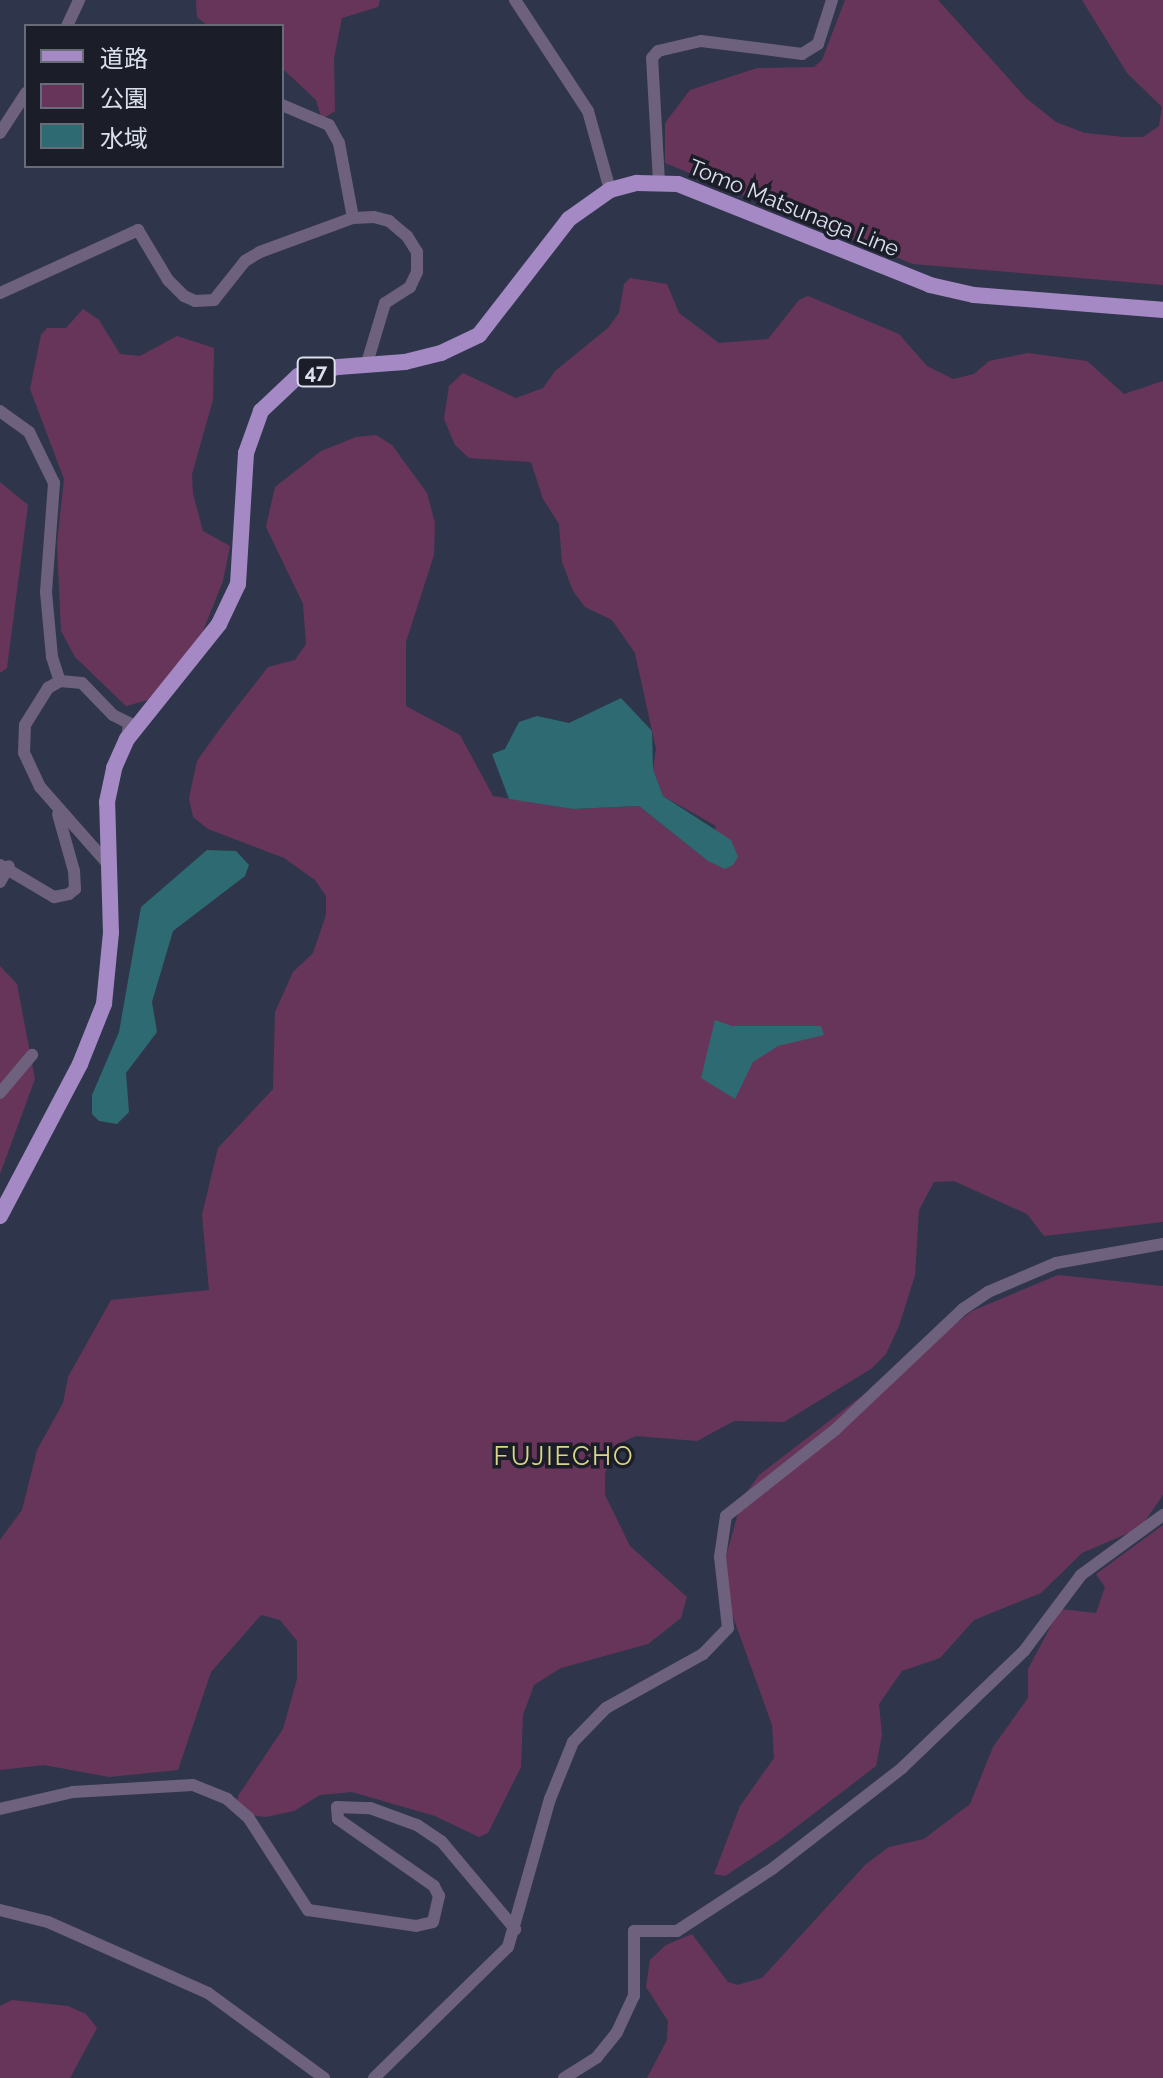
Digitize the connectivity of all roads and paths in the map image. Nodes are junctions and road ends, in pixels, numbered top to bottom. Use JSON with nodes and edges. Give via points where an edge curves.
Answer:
{"nodes":[{"id":1,"x":79,"y":0,"type":"edge"},
{"id":2,"x":515,"y":0,"type":"edge"},
{"id":3,"x":832,"y":0,"type":"edge"},
{"id":4,"x":68,"y":24,"type":"edge"},
{"id":5,"x":24,"y":96,"type":"edge"},
{"id":6,"x":284,"y":106,"type":"edge"},
{"id":7,"x":0,"y":133,"type":"edge"},
{"id":8,"x":659,"y":182,"type":"junction"},
{"id":9,"x":610,"y":190,"type":"junction"},
{"id":10,"x":353,"y":218,"type":"junction"},
{"id":11,"x":0,"y":293,"type":"edge"},
{"id":12,"x":1163,"y":310,"type":"edge"},
{"id":13,"x":367,"y":363,"type":"junction"},
{"id":14,"x":0,"y":411,"type":"edge"},
{"id":15,"x":60,"y":681,"type":"junction"},
{"id":16,"x":127,"y":739,"type":"junction"},
{"id":17,"x":58,"y":810,"type":"junction"},
{"id":18,"x":108,"y":864,"type":"junction"},
{"id":19,"x":5,"y":866,"type":"edge"},
{"id":20,"x":0,"y":882,"type":"edge"},
{"id":21,"x":32,"y":1055,"type":"dead end"},
{"id":22,"x":0,"y":1093,"type":"edge"},
{"id":23,"x":0,"y":1216,"type":"edge"},
{"id":24,"x":1163,"y":1244,"type":"edge"},
{"id":25,"x":1163,"y":1515,"type":"edge"},
{"id":26,"x":0,"y":1809,"type":"edge"},
{"id":27,"x":0,"y":1910,"type":"edge"},
{"id":28,"x":515,"y":1929,"type":"junction"},
{"id":29,"x":324,"y":2078,"type":"edge"},
{"id":30,"x":374,"y":2078,"type":"edge"},
{"id":31,"x":564,"y":2078,"type":"edge"}],
"edges":[{"from":1,"to":4,"type":"street"},
{"from":2,"to":9,"type":"street","via":[[588,111]]},
{"from":3,"to":8,"type":"street","via":[[818,44],[802,54],[701,41],[658,51],[652,58]]},
{"from":5,"to":7,"type":"street"},
{"from":6,"to":10,"type":"street","via":[[329,125],[339,143]]},
{"from":8,"to":9,"type":"main road","name":"Tomo Matsunaga Line","number":"47"},
{"from":8,"to":12,"type":"main road","name":"Tomo Matsunaga Line","number":"47","via":[[678,184],[930,285],[974,295]]},
{"from":9,"to":13,"type":"main road","name":"Tomo Matsunaga Line","number":"47","via":[[569,219],[479,335],[441,353]]},
{"from":10,"to":11,"type":"street","via":[[260,252],[245,261],[214,300],[184,296],[138,230]]},
{"from":10,"to":13,"type":"street","via":[[389,221],[417,252],[410,287],[385,303]]},
{"from":13,"to":16,"type":"main road","name":"Tomo Matsunaga Line","number":"47","via":[[298,376],[261,411],[246,453],[238,584],[219,624]]},
{"from":14,"to":15,"type":"street","via":[[29,432],[54,483],[46,592],[52,657]]},
{"from":15,"to":16,"type":"street","via":[[82,683],[113,715],[129,723]]},
{"from":15,"to":17,"type":"street","via":[[38,698],[24,739],[24,753]]},
{"from":16,"to":18,"type":"main road","name":"Tomo Matsunaga Line","number":"47","via":[[107,802]]},
{"from":17,"to":18,"type":"street"},
{"from":17,"to":19,"type":"street","via":[[75,889],[54,897]]},
{"from":18,"to":23,"type":"main road","name":"Tomo Matsunaga Line","number":"47","via":[[111,933],[104,1004],[80,1064]]},
{"from":19,"to":20,"type":"street"},
{"from":21,"to":22,"type":"street"},
{"from":24,"to":28,"type":"street","via":[[1056,1263],[988,1292],[963,1309],[836,1429],[726,1516],[720,1557],[728,1628],[703,1654],[606,1708],[573,1742],[550,1799]]},
{"from":25,"to":31,"type":"street","via":[[1068,1588],[1024,1651],[902,1768],[772,1869],[677,1931],[634,1931],[634,1996],[623,2020],[597,2057]]},
{"from":26,"to":28,"type":"street","via":[[73,1792],[193,1785],[227,1799],[248,1817],[308,1910],[416,1926],[433,1922],[439,1896],[434,1886],[338,1819],[337,1807],[370,1808],[417,1825],[442,1842]]},
{"from":27,"to":29,"type":"street","via":[[48,1922],[208,1993]]},
{"from":28,"to":30,"type":"street","via":[[500,1956]]}]}
